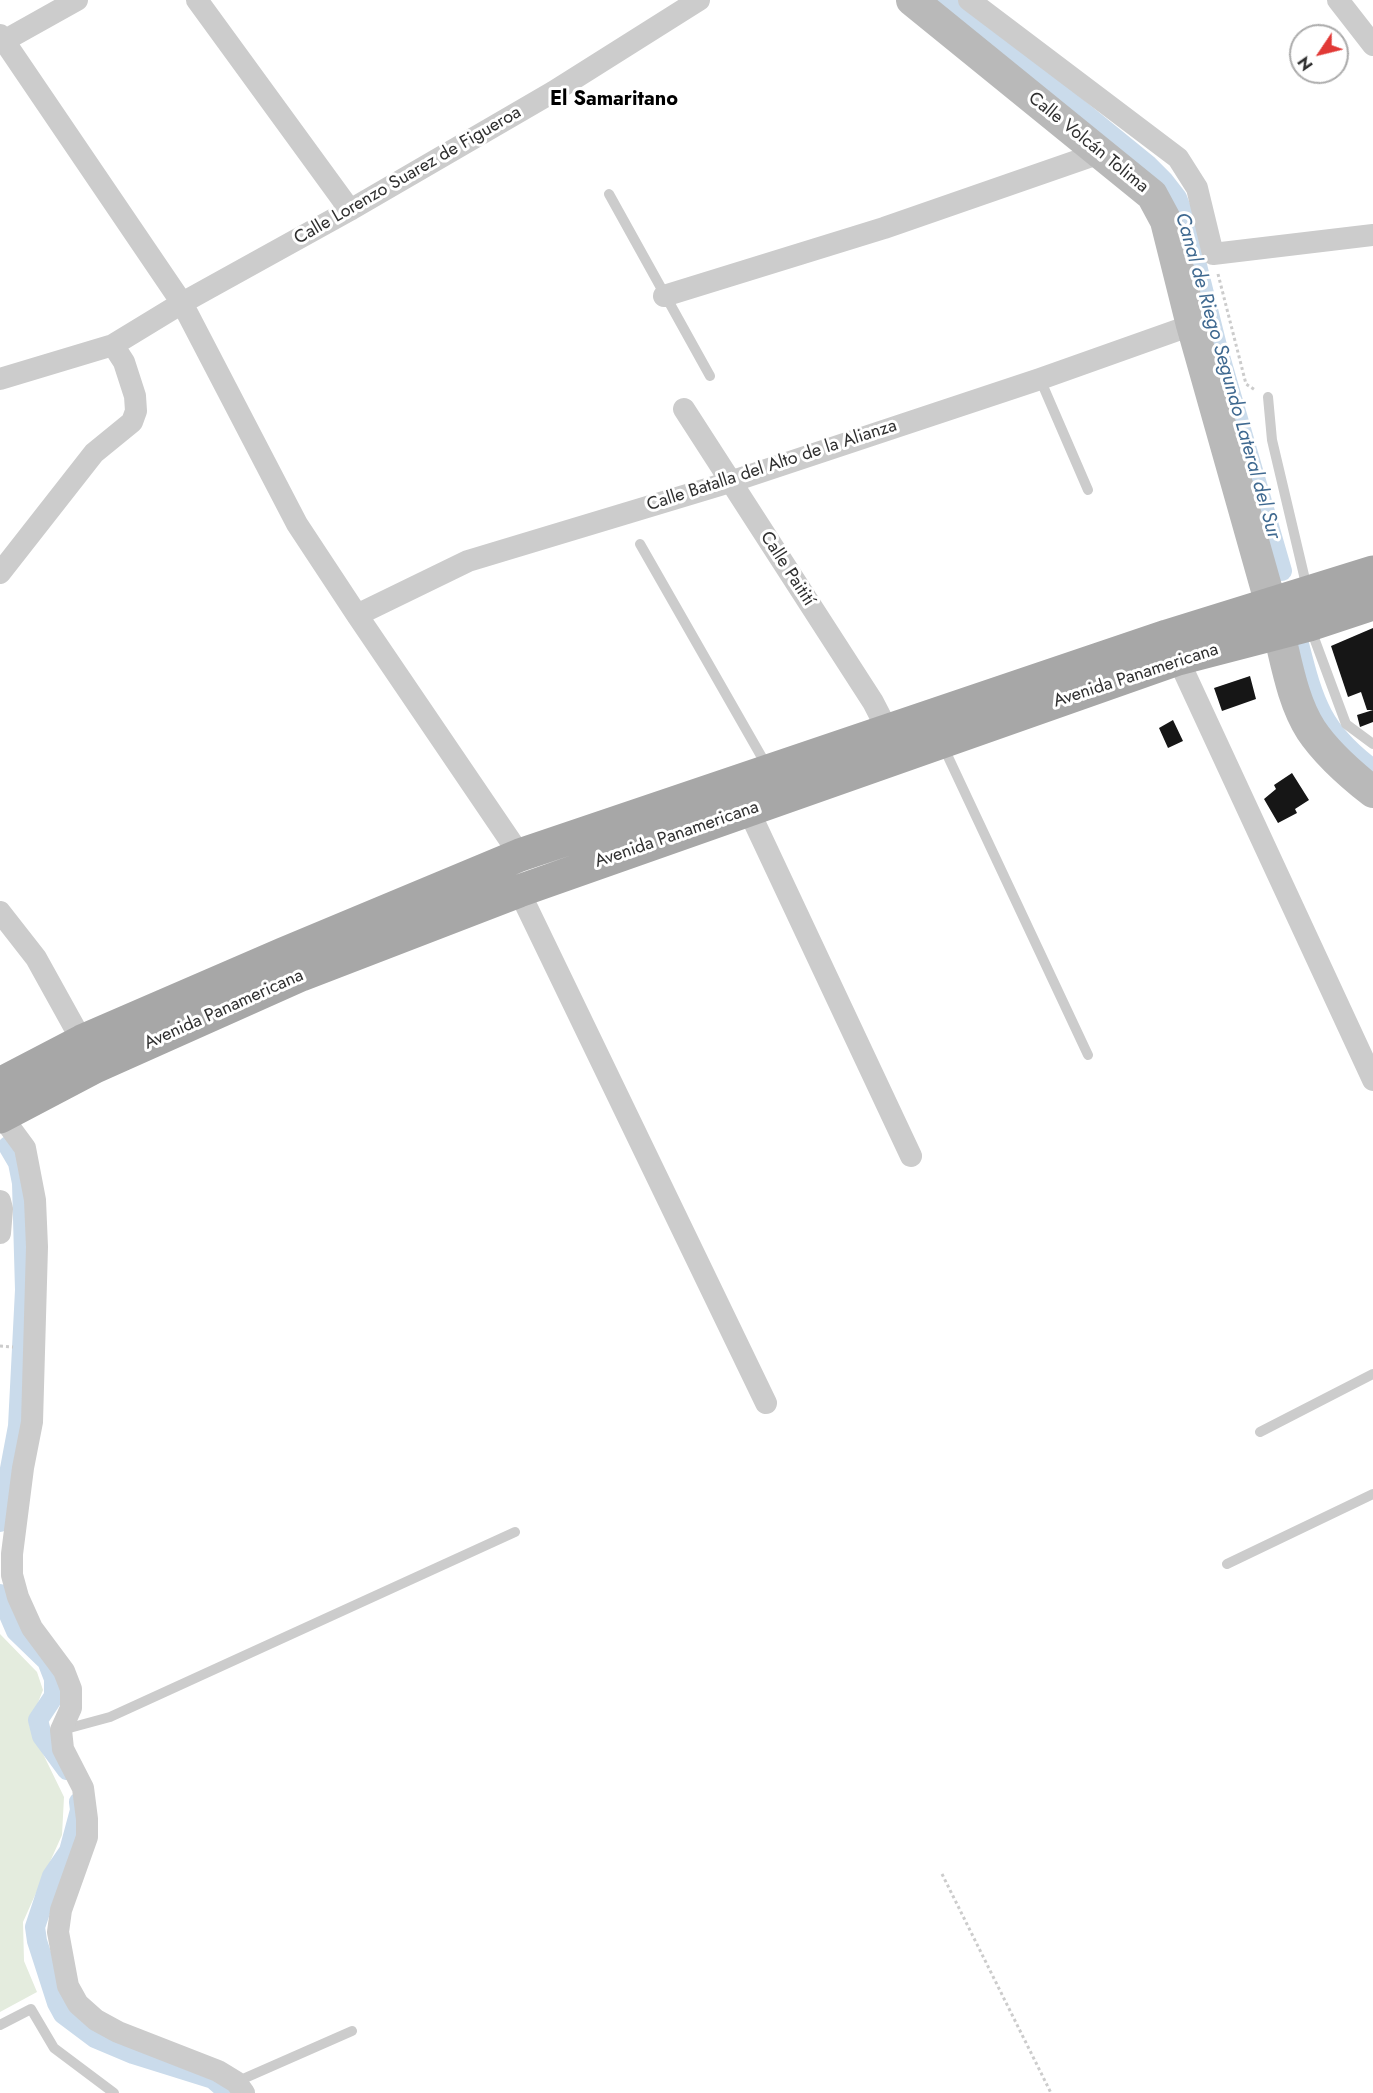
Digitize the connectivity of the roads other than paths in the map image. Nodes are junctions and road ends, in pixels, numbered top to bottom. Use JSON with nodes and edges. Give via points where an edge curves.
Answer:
{"nodes":[{"id":1,"x":77,"y":0,"type":"edge"},
{"id":2,"x":197,"y":0,"type":"edge"},
{"id":3,"x":699,"y":0,"type":"edge"},
{"id":4,"x":912,"y":0,"type":"edge"},
{"id":5,"x":969,"y":0,"type":"edge"},
{"id":6,"x":1338,"y":0,"type":"edge"},
{"id":7,"x":1,"y":40,"type":"edge"},
{"id":8,"x":1373,"y":45,"type":"edge"},
{"id":9,"x":1100,"y":153,"type":"junction"},
{"id":10,"x":609,"y":194,"type":"dead end"},
{"id":11,"x":350,"y":210,"type":"junction"},
{"id":12,"x":1373,"y":235,"type":"edge"},
{"id":13,"x":664,"y":296,"type":"junction"},
{"id":14,"x":182,"y":303,"type":"junction"},
{"id":15,"x":1191,"y":325,"type":"junction"},
{"id":16,"x":113,"y":345,"type":"junction"},
{"id":17,"x":710,"y":376,"type":"dead end"},
{"id":18,"x":0,"y":379,"type":"edge"},
{"id":19,"x":1040,"y":379,"type":"junction"},
{"id":20,"x":1268,"y":398,"type":"road end"},
{"id":21,"x":684,"y":409,"type":"dead end"},
{"id":22,"x":730,"y":482,"type":"junction"},
{"id":23,"x":1088,"y":489,"type":"dead end"},
{"id":24,"x":640,"y":544,"type":"dead end"},
{"id":25,"x":1373,"y":572,"type":"edge"},
{"id":26,"x":0,"y":573,"type":"edge"},
{"id":27,"x":1373,"y":604,"type":"edge"},
{"id":28,"x":1298,"y":612,"type":"junction"},
{"id":29,"x":357,"y":615,"type":"junction"},
{"id":30,"x":1178,"y":659,"type":"junction"},
{"id":31,"x":888,"y":731,"type":"junction"},
{"id":32,"x":942,"y":743,"type":"junction"},
{"id":33,"x":1373,"y":744,"type":"edge"},
{"id":34,"x":770,"y":771,"type":"junction"},
{"id":35,"x":1373,"y":792,"type":"edge"},
{"id":36,"x":748,"y":809,"type":"junction"},
{"id":37,"x":520,"y":855,"type":"junction"},
{"id":38,"x":519,"y":891,"type":"junction"},
{"id":39,"x":0,"y":912,"type":"edge"},
{"id":40,"x":82,"y":1041,"type":"junction"},
{"id":41,"x":1088,"y":1055,"type":"dead end"},
{"id":42,"x":1373,"y":1080,"type":"edge"},
{"id":43,"x":0,"y":1084,"type":"edge"},
{"id":44,"x":1,"y":1116,"type":"edge"},
{"id":45,"x":911,"y":1156,"type":"dead end"},
{"id":46,"x":0,"y":1201,"type":"edge"},
{"id":47,"x":0,"y":1233,"type":"edge"},
{"id":48,"x":1373,"y":1374,"type":"edge"},
{"id":49,"x":766,"y":1403,"type":"dead end"},
{"id":50,"x":1260,"y":1432,"type":"dead end"},
{"id":51,"x":1373,"y":1494,"type":"edge"},
{"id":52,"x":515,"y":1532,"type":"dead end"},
{"id":53,"x":1227,"y":1564,"type":"dead end"},
{"id":54,"x":61,"y":1730,"type":"junction"},
{"id":55,"x":0,"y":2025,"type":"edge"},
{"id":56,"x":352,"y":2031,"type":"dead end"},
{"id":57,"x":240,"y":2087,"type":"edge"},
{"id":58,"x":114,"y":2093,"type":"edge"}],
"edges":[{"from":1,"to":7,"type":"street"},
{"from":2,"to":11,"type":"street"},
{"from":3,"to":11,"type":"street","name":"Calle Lorenzo Suarez de Figueroa","via":[[553,92]]},
{"from":4,"to":9,"type":"street","name":"Calle Volcán Tolima"},
{"from":5,"to":12,"type":"street","via":[[1178,158],[1197,188],[1213,254]]},
{"from":6,"to":8,"type":"street"},
{"from":7,"to":14,"type":"street"},
{"from":9,"to":13,"type":"street","via":[[884,228]]},
{"from":9,"to":15,"type":"street","name":"Calle Volcán Tolima","via":[[1152,195],[1166,221]]},
{"from":10,"to":13,"type":"lane"},
{"from":11,"to":14,"type":"street","name":"Calle Lorenzo Suarez de Figueroa"},
{"from":13,"to":17,"type":"lane"},
{"from":14,"to":16,"type":"street","name":"Calle Lorenzo Suarez de Figueroa"},
{"from":14,"to":29,"type":"street","via":[[297,524]]},
{"from":15,"to":19,"type":"street","name":"Calle Batalla del Alto de la Alianza"},
{"from":15,"to":28,"type":"street","name":"Calle Volcán Tolima"},
{"from":16,"to":18,"type":"street","name":"Calle Lorenzo Suarez de Figueroa"},
{"from":16,"to":26,"type":"street","via":[[124,362],[135,396],[132,422],[94,453]]},
{"from":19,"to":22,"type":"street","name":"Calle Batalla del Alto de la Alianza"},
{"from":19,"to":23,"type":"lane"},
{"from":20,"to":28,"type":"lane","name":"Calle Volcán Tolima"},
{"from":21,"to":22,"type":"street","name":"Calle Paitití"},
{"from":22,"to":29,"type":"street","name":"Calle Batalla del Alto de la Alianza","via":[[468,561]]},
{"from":22,"to":31,"type":"street","name":"Calle Paitití"},
{"from":24,"to":34,"type":"lane"},
{"from":25,"to":28,"type":"main road","name":"Avenida Panamericana"},
{"from":27,"to":28,"type":"main road","name":"Avenida Panamericana"},
{"from":28,"to":30,"type":"main road","name":"Avenida Panamericana"},
{"from":28,"to":31,"type":"main road","name":"Avenida Panamericana"},
{"from":28,"to":33,"type":"lane","name":"Calle Volcán Tolima","via":[[1346,724]]},
{"from":28,"to":35,"type":"street","name":"Calle Volcán Tolima","via":[[1288,672],[1301,710],[1311,729],[1352,776]]},
{"from":29,"to":37,"type":"street"},
{"from":30,"to":32,"type":"main road","name":"Avenida Panamericana"},
{"from":30,"to":42,"type":"street"},
{"from":31,"to":34,"type":"main road","name":"Avenida Panamericana"},
{"from":32,"to":36,"type":"main road","name":"Avenida Panamericana"},
{"from":32,"to":41,"type":"lane"},
{"from":34,"to":37,"type":"main road","name":"Avenida Panamericana"},
{"from":36,"to":38,"type":"main road","name":"Avenida Panamericana"},
{"from":36,"to":45,"type":"street"},
{"from":37,"to":40,"type":"main road","name":"Avenida Panamericana"},
{"from":38,"to":44,"type":"main road","name":"Avenida Panamericana","via":[[301,975],[95,1067]]},
{"from":38,"to":49,"type":"street"},
{"from":39,"to":40,"type":"street","via":[[36,958]]},
{"from":40,"to":43,"type":"main road","name":"Avenida Panamericana"},
{"from":44,"to":54,"type":"street","via":[[28,1158],[37,1247],[32,1422],[12,1575],[33,1628],[64,1671],[71,1689],[71,1708]]},
{"from":46,"to":47,"type":"street"},
{"from":48,"to":50,"type":"lane"},
{"from":51,"to":53,"type":"lane"},
{"from":52,"to":54,"type":"lane","via":[[110,1717]]},
{"from":54,"to":57,"type":"street","via":[[63,1749],[83,1788],[87,1818],[87,1837],[60,1910],[58,1932],[68,1986],[78,2004],[96,2020],[219,2072]]},
{"from":55,"to":58,"type":"lane","via":[[31,2009],[54,2048]]},
{"from":56,"to":57,"type":"lane"}]}
